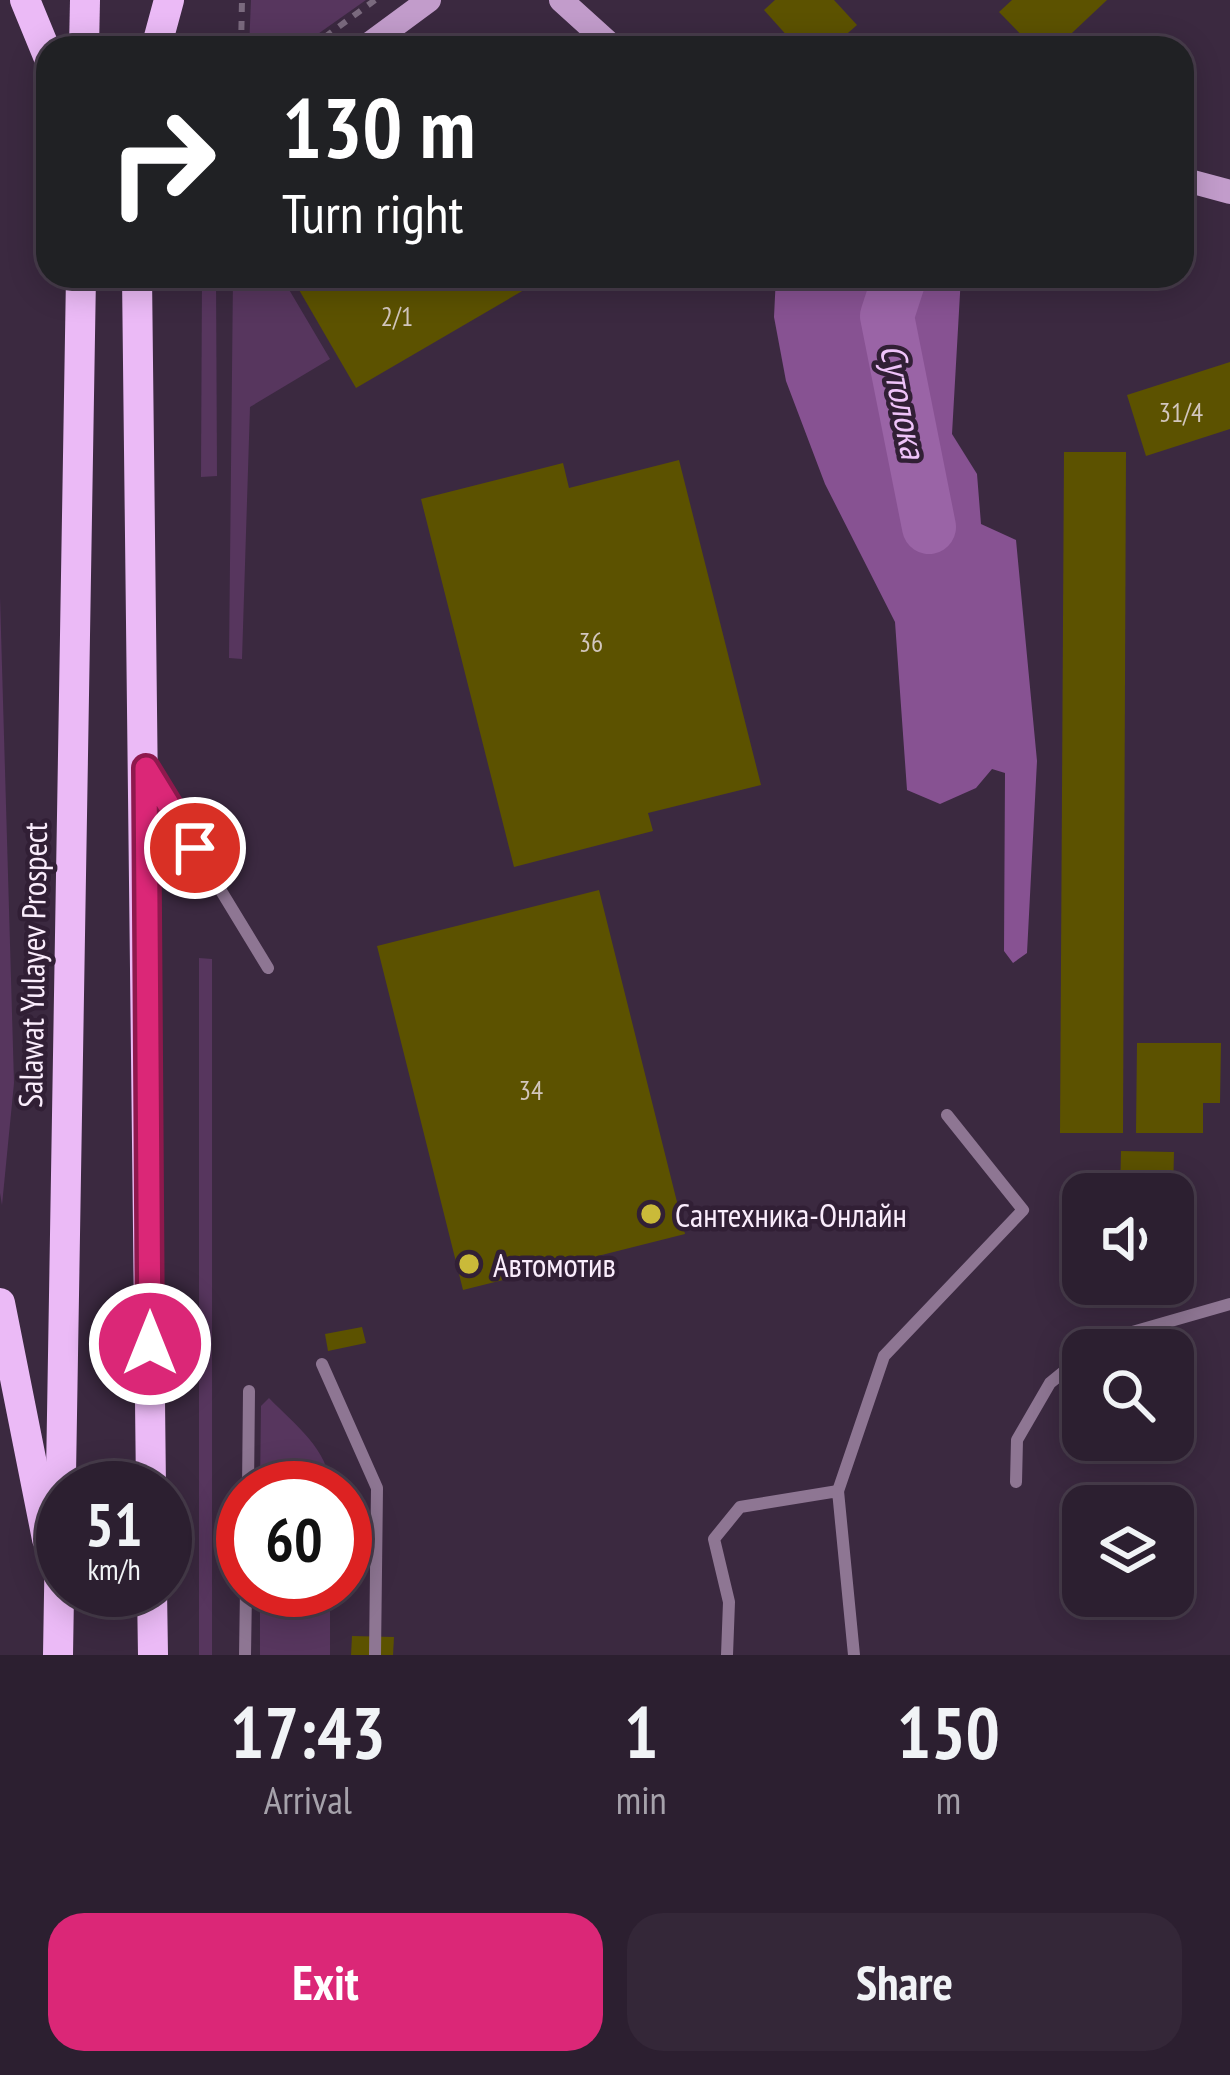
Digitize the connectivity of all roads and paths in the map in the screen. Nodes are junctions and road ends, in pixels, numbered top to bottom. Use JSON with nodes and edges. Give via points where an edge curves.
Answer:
{"nodes":[{"id":1,"x":26,"y":0,"type":"edge"},
{"id":2,"x":85,"y":0,"type":"edge"},
{"id":3,"x":151,"y":0,"type":"edge"},
{"id":4,"x":169,"y":0,"type":"edge"},
{"id":5,"x":242,"y":0,"type":"edge"},
{"id":6,"x":429,"y":0,"type":"edge"},
{"id":7,"x":561,"y":0,"type":"edge"},
{"id":8,"x":370,"y":2,"type":"edge"},
{"id":9,"x":40,"y":36,"type":"edge"},
{"id":10,"x":84,"y":36,"type":"edge"},
{"id":11,"x":152,"y":36,"type":"edge"},
{"id":12,"x":156,"y":36,"type":"edge"},
{"id":13,"x":241,"y":36,"type":"edge"},
{"id":14,"x":326,"y":36,"type":"edge"},
{"id":15,"x":380,"y":36,"type":"edge"},
{"id":16,"x":601,"y":36,"type":"edge"},
{"id":17,"x":1194,"y":182,"type":"edge"},
{"id":18,"x":1230,"y":192,"type":"edge"},
{"id":19,"x":81,"y":288,"type":"edge"},
{"id":20,"x":137,"y":288,"type":"edge"},
{"id":21,"x":146,"y":768,"type":"junction"},
{"id":22,"x":268,"y":968,"type":"dead end"},
{"id":23,"x":947,"y":1115,"type":"dead end"},
{"id":24,"x":0,"y":1304,"type":"edge"},
{"id":25,"x":1230,"y":1304,"type":"edge"},
{"id":26,"x":1143,"y":1329,"type":"edge"},
{"id":27,"x":322,"y":1364,"type":"dead end"},
{"id":28,"x":1062,"y":1372,"type":"edge"},
{"id":29,"x":249,"y":1391,"type":"dead end"},
{"id":30,"x":61,"y":1461,"type":"edge"},
{"id":31,"x":152,"y":1461,"type":"edge"},
{"id":32,"x":248,"y":1461,"type":"edge"},
{"id":33,"x":1016,"y":1482,"type":"dead end"},
{"id":34,"x":36,"y":1484,"type":"edge"},
{"id":35,"x":838,"y":1491,"type":"junction"},
{"id":36,"x":59,"y":1617,"type":"edge"},
{"id":37,"x":152,"y":1617,"type":"edge"},
{"id":38,"x":246,"y":1617,"type":"edge"},
{"id":39,"x":58,"y":1655,"type":"edge"},
{"id":40,"x":153,"y":1655,"type":"edge"},
{"id":41,"x":245,"y":1655,"type":"edge"},
{"id":42,"x":374,"y":1655,"type":"edge"},
{"id":43,"x":727,"y":1655,"type":"edge"},
{"id":44,"x":854,"y":1655,"type":"edge"}],
"edges":[{"from":1,"to":9,"type":"main road"},
{"from":2,"to":10,"type":"main road"},
{"from":3,"to":11,"type":"main road"},
{"from":4,"to":12,"type":"main road"},
{"from":5,"to":13,"type":"path"},
{"from":6,"to":15,"type":"main road"},
{"from":7,"to":16,"type":"main road"},
{"from":8,"to":14,"type":"path"},
{"from":17,"to":18,"type":"main road"},
{"from":19,"to":30,"type":"main road","name":"Salawat Yulayev Prospect"},
{"from":20,"to":21,"type":"main road"},
{"from":21,"to":22,"type":"lane"},
{"from":21,"to":31,"type":"main road"},
{"from":23,"to":35,"type":"lane","via":[[1022,1210],[884,1356]]},
{"from":24,"to":34,"type":"main road"},
{"from":25,"to":26,"type":"lane"},
{"from":27,"to":42,"type":"lane","via":[[377,1487]]},
{"from":28,"to":33,"type":"lane","via":[[1017,1441]]},
{"from":29,"to":32,"type":"lane"},
{"from":35,"to":43,"type":"lane","via":[[740,1507],[714,1539],[730,1602]]},
{"from":35,"to":44,"type":"lane"},
{"from":36,"to":39,"type":"main road","name":"Salawat Yulayev Prospect"},
{"from":37,"to":40,"type":"main road"},
{"from":38,"to":41,"type":"lane"}]}
